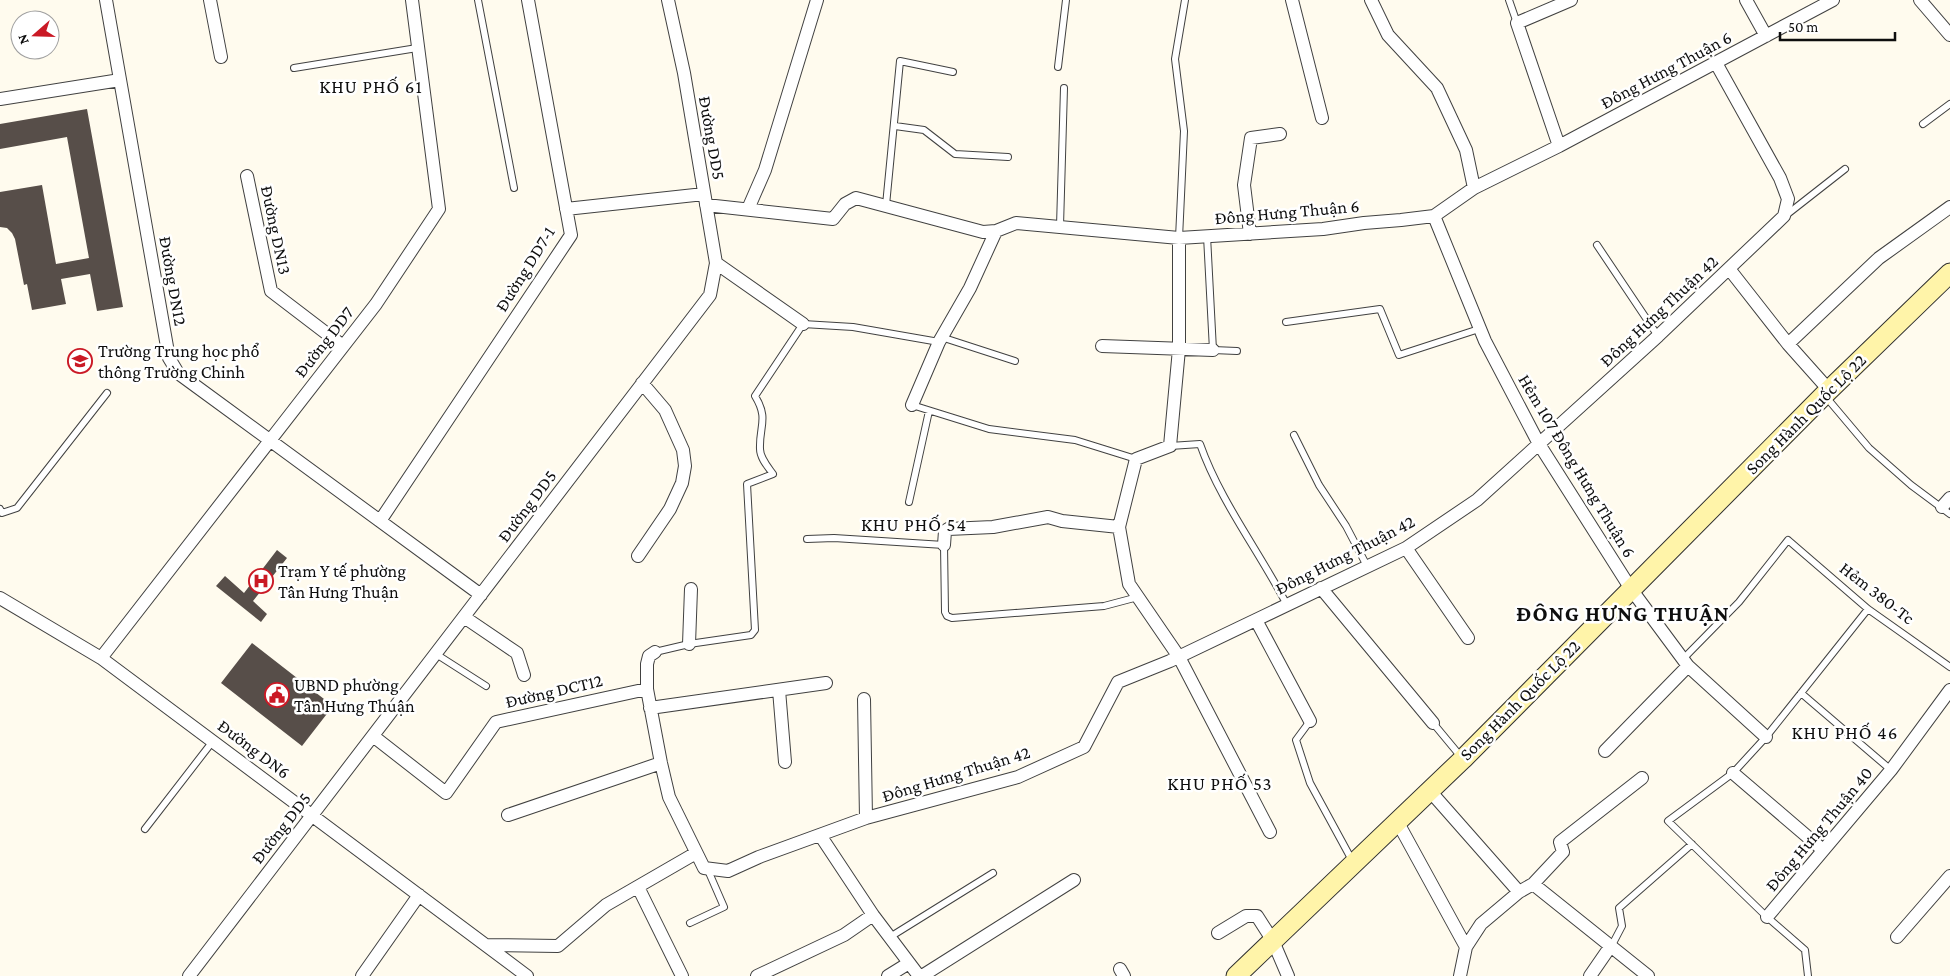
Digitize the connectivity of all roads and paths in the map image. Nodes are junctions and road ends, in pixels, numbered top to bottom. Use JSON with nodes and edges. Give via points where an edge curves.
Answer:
{"nodes":[{"id":1,"x":106,"y":0,"type":"edge"},
{"id":2,"x":210,"y":0,"type":"edge"},
{"id":3,"x":412,"y":0,"type":"edge"},
{"id":4,"x":478,"y":0,"type":"edge"},
{"id":5,"x":528,"y":0,"type":"edge"},
{"id":6,"x":668,"y":0,"type":"edge"},
{"id":7,"x":817,"y":0,"type":"edge"},
{"id":8,"x":1066,"y":0,"type":"edge"},
{"id":9,"x":1185,"y":0,"type":"edge"},
{"id":10,"x":1292,"y":0,"type":"edge"},
{"id":11,"x":1371,"y":0,"type":"edge"},
{"id":12,"x":1509,"y":0,"type":"edge"},
{"id":13,"x":1571,"y":0,"type":"edge"},
{"id":14,"x":1746,"y":0,"type":"edge"},
{"id":15,"x":1834,"y":0,"type":"edge"},
{"id":16,"x":1920,"y":0,"type":"edge"},
{"id":17,"x":1517,"y":23,"type":"junction"},
{"id":18,"x":1950,"y":35,"type":"edge"},
{"id":19,"x":1766,"y":36,"type":"junction"},
{"id":20,"x":418,"y":48,"type":"junction"},
{"id":21,"x":221,"y":56,"type":"dead end"},
{"id":22,"x":1716,"y":63,"type":"junction"},
{"id":23,"x":1058,"y":67,"type":"dead end"},
{"id":24,"x":294,"y":68,"type":"dead end"},
{"id":25,"x":953,"y":72,"type":"dead end"},
{"id":26,"x":120,"y":80,"type":"junction"},
{"id":27,"x":1064,"y":88,"type":"dead end"},
{"id":28,"x":0,"y":99,"type":"edge"},
{"id":29,"x":1950,"y":104,"type":"edge"},
{"id":30,"x":1322,"y":118,"type":"dead end"},
{"id":31,"x":1923,"y":124,"type":"dead end"},
{"id":32,"x":895,"y":126,"type":"junction"},
{"id":33,"x":1280,"y":134,"type":"dead end"},
{"id":34,"x":1560,"y":146,"type":"junction"},
{"id":35,"x":1008,"y":158,"type":"dead end"},
{"id":36,"x":1845,"y":169,"type":"dead end"},
{"id":37,"x":247,"y":176,"type":"dead end"},
{"id":38,"x":514,"y":188,"type":"dead end"},
{"id":39,"x":1474,"y":188,"type":"junction"},
{"id":40,"x":705,"y":199,"type":"junction"},
{"id":41,"x":886,"y":205,"type":"junction"},
{"id":42,"x":1950,"y":206,"type":"edge"},
{"id":43,"x":748,"y":209,"type":"junction"},
{"id":44,"x":566,"y":210,"type":"junction"},
{"id":45,"x":1434,"y":216,"type":"junction"},
{"id":46,"x":1784,"y":216,"type":"junction"},
{"id":47,"x":1060,"y":226,"type":"junction"},
{"id":48,"x":996,"y":231,"type":"junction"},
{"id":49,"x":1250,"y":234,"type":"junction"},
{"id":50,"x":1207,"y":236,"type":"junction"},
{"id":51,"x":1179,"y":238,"type":"junction"},
{"id":52,"x":1597,"y":245,"type":"dead end"},
{"id":53,"x":716,"y":263,"type":"junction"},
{"id":54,"x":1730,"y":270,"type":"junction"},
{"id":55,"x":1950,"y":273,"type":"edge"},
{"id":56,"x":1286,"y":322,"type":"dead end"},
{"id":57,"x":803,"y":324,"type":"junction"},
{"id":58,"x":1479,"y":329,"type":"junction"},
{"id":59,"x":1658,"y":336,"type":"junction"},
{"id":60,"x":940,"y":339,"type":"junction"},
{"id":61,"x":1788,"y":344,"type":"junction"},
{"id":62,"x":343,"y":346,"type":"junction"},
{"id":63,"x":1102,"y":346,"type":"dead end"},
{"id":64,"x":1179,"y":349,"type":"junction"},
{"id":65,"x":1213,"y":350,"type":"junction"},
{"id":66,"x":1238,"y":350,"type":"dead end"},
{"id":67,"x":1015,"y":362,"type":"dead end"},
{"id":68,"x":642,"y":383,"type":"junction"},
{"id":69,"x":107,"y":393,"type":"dead end"},
{"id":70,"x":1826,"y":393,"type":"junction"},
{"id":71,"x":912,"y":405,"type":"joint"},
{"id":72,"x":929,"y":411,"type":"junction"},
{"id":73,"x":1294,"y":435,"type":"dead end"},
{"id":74,"x":270,"y":441,"type":"junction"},
{"id":75,"x":1539,"y":444,"type":"junction"},
{"id":76,"x":1170,"y":446,"type":"junction"},
{"id":77,"x":1136,"y":459,"type":"junction"},
{"id":78,"x":909,"y":502,"type":"dead end"},
{"id":79,"x":1947,"y":507,"type":"edge"},
{"id":80,"x":0,"y":509,"type":"edge"},
{"id":81,"x":380,"y":521,"type":"junction"},
{"id":82,"x":1119,"y":527,"type":"junction"},
{"id":83,"x":807,"y":539,"type":"dead end"},
{"id":84,"x":944,"y":545,"type":"junction"},
{"id":85,"x":1406,"y":548,"type":"junction"},
{"id":86,"x":638,"y":556,"type":"dead end"},
{"id":87,"x":1367,"y":566,"type":"junction"},
{"id":88,"x":1321,"y":588,"type":"junction"},
{"id":89,"x":691,"y":589,"type":"dead end"},
{"id":90,"x":1631,"y":589,"type":"junction"},
{"id":91,"x":481,"y":595,"type":"junction"},
{"id":92,"x":1139,"y":596,"type":"junction"},
{"id":93,"x":0,"y":598,"type":"edge"},
{"id":94,"x":1287,"y":605,"type":"junction"},
{"id":95,"x":1868,"y":609,"type":"junction"},
{"id":96,"x":464,"y":617,"type":"junction"},
{"id":97,"x":1256,"y":620,"type":"junction"},
{"id":98,"x":1468,"y":638,"type":"dead end"},
{"id":99,"x":688,"y":644,"type":"junction"},
{"id":100,"x":655,"y":652,"type":"joint"},
{"id":101,"x":436,"y":654,"type":"junction"},
{"id":102,"x":1179,"y":657,"type":"junction"},
{"id":103,"x":101,"y":658,"type":"junction"},
{"id":104,"x":1686,"y":663,"type":"junction"},
{"id":105,"x":1950,"y":667,"type":"edge"},
{"id":106,"x":524,"y":675,"type":"dead end"},
{"id":107,"x":826,"y":683,"type":"dead end"},
{"id":108,"x":486,"y":686,"type":"dead end"},
{"id":109,"x":647,"y":688,"type":"junction"},
{"id":110,"x":779,"y":690,"type":"junction"},
{"id":111,"x":1950,"y":690,"type":"edge"},
{"id":112,"x":1801,"y":693,"type":"junction"},
{"id":113,"x":864,"y":700,"type":"dead end"},
{"id":114,"x":650,"y":708,"type":"junction"},
{"id":115,"x":1310,"y":721,"type":"joint"},
{"id":116,"x":1433,"y":723,"type":"joint"},
{"id":117,"x":373,"y":736,"type":"junction"},
{"id":118,"x":1766,"y":737,"type":"junction"},
{"id":119,"x":213,"y":741,"type":"junction"},
{"id":120,"x":1605,"y":751,"type":"dead end"},
{"id":121,"x":1463,"y":759,"type":"junction"},
{"id":122,"x":785,"y":762,"type":"dead end"},
{"id":123,"x":661,"y":763,"type":"junction"},
{"id":124,"x":1891,"y":770,"type":"junction"},
{"id":125,"x":1733,"y":773,"type":"junction"},
{"id":126,"x":1642,"y":778,"type":"dead end"},
{"id":127,"x":1430,"y":791,"type":"junction"},
{"id":128,"x":508,"y":815,"type":"dead end"},
{"id":129,"x":313,"y":816,"type":"junction"},
{"id":130,"x":866,"y":818,"type":"junction"},
{"id":131,"x":1398,"y":821,"type":"junction"},
{"id":132,"x":145,"y":829,"type":"dead end"},
{"id":133,"x":1270,"y":832,"type":"dead end"},
{"id":134,"x":820,"y":836,"type":"junction"},
{"id":135,"x":1692,"y":844,"type":"junction"},
{"id":136,"x":1823,"y":850,"type":"junction"},
{"id":137,"x":696,"y":853,"type":"junction"},
{"id":138,"x":1353,"y":864,"type":"junction"},
{"id":139,"x":707,"y":868,"type":"junction"},
{"id":140,"x":992,"y":873,"type":"dead end"},
{"id":141,"x":1950,"y":876,"type":"edge"},
{"id":142,"x":1074,"y":880,"type":"dead end"},
{"id":143,"x":1533,"y":884,"type":"junction"},
{"id":144,"x":638,"y":887,"type":"junction"},
{"id":145,"x":1518,"y":892,"type":"junction"},
{"id":146,"x":419,"y":895,"type":"junction"},
{"id":147,"x":873,"y":915,"type":"junction"},
{"id":148,"x":1767,"y":917,"type":"junction"},
{"id":149,"x":690,"y":923,"type":"dead end"},
{"id":150,"x":1218,"y":933,"type":"dead end"},
{"id":151,"x":890,"y":937,"type":"junction"},
{"id":152,"x":1897,"y":937,"type":"dead end"},
{"id":153,"x":1273,"y":940,"type":"junction"},
{"id":154,"x":486,"y":945,"type":"junction"},
{"id":155,"x":1466,"y":947,"type":"junction"},
{"id":156,"x":1610,"y":948,"type":"junction"},
{"id":157,"x":909,"y":964,"type":"junction"},
{"id":158,"x":189,"y":976,"type":"edge"},
{"id":159,"x":362,"y":976,"type":"edge"},
{"id":160,"x":527,"y":976,"type":"edge"},
{"id":161,"x":682,"y":976,"type":"edge"},
{"id":162,"x":756,"y":976,"type":"edge"},
{"id":163,"x":888,"y":976,"type":"edge"},
{"id":164,"x":920,"y":976,"type":"edge"},
{"id":165,"x":1236,"y":976,"type":"edge"},
{"id":166,"x":1288,"y":976,"type":"edge"},
{"id":167,"x":1460,"y":976,"type":"edge"},
{"id":168,"x":1590,"y":976,"type":"edge"},
{"id":169,"x":1648,"y":976,"type":"edge"},
{"id":170,"x":1808,"y":976,"type":"edge"}],
"edges":[{"from":1,"to":26,"type":"street","name":"Đường DN12"},
{"from":2,"to":21,"type":"street"},
{"from":3,"to":20,"type":"street","name":"Đường DD7"},
{"from":4,"to":38,"type":"lane"},
{"from":5,"to":44,"type":"street","name":"Đường DD7-1"},
{"from":6,"to":40,"type":"street","name":"Đường DD5"},
{"from":7,"to":43,"type":"street","via":[[765,170]]},
{"from":8,"to":23,"type":"lane"},
{"from":9,"to":51,"type":"lane","via":[[1175,59],[1184,132]]},
{"from":10,"to":30,"type":"street"},
{"from":11,"to":39,"type":"street","via":[[1388,35],[1437,88],[1466,150]]},
{"from":12,"to":17,"type":"lane"},
{"from":13,"to":17,"type":"street"},
{"from":14,"to":19,"type":"street"},
{"from":15,"to":19,"type":"street","name":"Đông Hưng Thuận 6"},
{"from":16,"to":18,"type":"street"},
{"from":17,"to":34,"type":"street"},
{"from":19,"to":22,"type":"street","name":"Đông Hưng Thuận 6"},
{"from":20,"to":24,"type":"lane"},
{"from":20,"to":62,"type":"street","name":"Đường DD7","via":[[439,209],[376,304]]},
{"from":22,"to":34,"type":"street","name":"Đông Hưng Thuận 6"},
{"from":22,"to":46,"type":"street","via":[[1780,178],[1788,199]]},
{"from":25,"to":32,"type":"lane","via":[[900,62]]},
{"from":26,"to":28,"type":"street"},
{"from":26,"to":74,"type":"street","name":"Đường DN12","via":[[169,358],[178,373]]},
{"from":27,"to":47,"type":"lane"},
{"from":29,"to":31,"type":"lane"},
{"from":32,"to":35,"type":"lane","via":[[924,130],[955,154]]},
{"from":32,"to":41,"type":"lane"},
{"from":33,"to":49,"type":"street","via":[[1251,138],[1244,185]]},
{"from":34,"to":39,"type":"street","name":"Đông Hưng Thuận 6"},
{"from":36,"to":46,"type":"lane"},
{"from":37,"to":62,"type":"street","name":"Đường DN13","via":[[271,291]]},
{"from":39,"to":45,"type":"street","name":"Đông Hưng Thuận 6"},
{"from":40,"to":43,"type":"street","name":"Đông Hưng Thuận 6"},
{"from":40,"to":44,"type":"street","name":"Đông Hưng Thuận 6"},
{"from":40,"to":53,"type":"street","name":"Đường DD5"},
{"from":41,"to":43,"type":"street","name":"Đông Hưng Thuận 6","via":[[856,198],[844,204],[833,219]]},
{"from":41,"to":48,"type":"street","name":"Đông Hưng Thuận 6","via":[[978,231]]},
{"from":42,"to":61,"type":"street","via":[[1879,258]]},
{"from":44,"to":81,"type":"street","name":"Đường DD7-1","via":[[571,235]]},
{"from":45,"to":49,"type":"street","name":"Đông Hưng Thuận 6"},
{"from":45,"to":58,"type":"street","name":"Hẻm 107 Đông Hưng Thuận 6"},
{"from":46,"to":54,"type":"street","name":"Đông Hưng Thuận 42"},
{"from":47,"to":48,"type":"street","name":"Đông Hưng Thuận 6","via":[[1016,223]]},
{"from":47,"to":51,"type":"street","name":"Đông Hưng Thuận 6"},
{"from":48,"to":60,"type":"street","via":[[970,288]]},
{"from":49,"to":50,"type":"street","name":"Đông Hưng Thuận 6"},
{"from":50,"to":51,"type":"street","name":"Đông Hưng Thuận 6"},
{"from":50,"to":65,"type":"lane"},
{"from":51,"to":64,"type":"street"},
{"from":52,"to":59,"type":"lane"},
{"from":53,"to":57,"type":"street"},
{"from":53,"to":68,"type":"street","name":"Đường DD5","via":[[710,295]]},
{"from":54,"to":59,"type":"street","name":"Đông Hưng Thuận 42"},
{"from":54,"to":61,"type":"street"},
{"from":55,"to":70,"type":"street","name":"Song Hành Quốc Lộ 22"},
{"from":56,"to":58,"type":"lane","via":[[1380,309],[1398,355]]},
{"from":57,"to":60,"type":"lane","via":[[854,327]]},
{"from":57,"to":99,"type":"lane","via":[[755,396],[764,416],[761,453],[773,474],[747,484],[755,630],[751,635]]},
{"from":58,"to":75,"type":"street","name":"Hẻm 107 Đông Hưng Thuận 6"},
{"from":59,"to":75,"type":"street","name":"Đông Hưng Thuận 42"},
{"from":60,"to":67,"type":"lane"},
{"from":60,"to":71,"type":"street"},
{"from":61,"to":70,"type":"street"},
{"from":62,"to":74,"type":"street","name":"Đường DD7"},
{"from":63,"to":64,"type":"street"},
{"from":64,"to":65,"type":"street"},
{"from":64,"to":76,"type":"street"},
{"from":65,"to":66,"type":"lane"},
{"from":68,"to":86,"type":"street","via":[[665,410],[683,450],[685,466],[682,483],[670,509]]},
{"from":68,"to":91,"type":"street","name":"Đường DD5"},
{"from":69,"to":80,"type":"lane","via":[[17,508],[2,513]]},
{"from":70,"to":79,"type":"lane","via":[[1869,448],[1911,485]]},
{"from":70,"to":90,"type":"street","name":"Song Hành Quốc Lộ 22"},
{"from":71,"to":72,"type":"lane"},
{"from":72,"to":77,"type":"lane","via":[[989,429],[1075,440]]},
{"from":72,"to":78,"type":"lane"},
{"from":73,"to":87,"type":"lane","via":[[1319,485]]},
{"from":74,"to":81,"type":"street","name":"Đường DN12"},
{"from":74,"to":103,"type":"street","name":"Đường DD7"},
{"from":75,"to":85,"type":"street","name":"Đông Hưng Thuận 42","via":[[1477,500]]},
{"from":75,"to":90,"type":"street","name":"Hẻm 107 Đông Hưng Thuận 6"},
{"from":76,"to":77,"type":"street"},
{"from":76,"to":94,"type":"lane","via":[[1200,444],[1231,512]]},
{"from":77,"to":82,"type":"street"},
{"from":81,"to":91,"type":"street","name":"Đường DN12"},
{"from":82,"to":84,"type":"street","via":[[1045,517],[993,527],[948,529]]},
{"from":82,"to":92,"type":"street","via":[[1130,584]]},
{"from":83,"to":84,"type":"lane"},
{"from":84,"to":92,"type":"lane","via":[[945,612],[952,618],[1104,606]]},
{"from":85,"to":87,"type":"street","name":"Đông Hưng Thuận 42"},
{"from":85,"to":98,"type":"street"},
{"from":87,"to":88,"type":"street","name":"Đông Hưng Thuận 42"},
{"from":88,"to":94,"type":"street","name":"Đông Hưng Thuận 42"},
{"from":88,"to":116,"type":"street"},
{"from":89,"to":99,"type":"street"},
{"from":90,"to":104,"type":"street","name":"Hẻm 107 Đông Hưng Thuận 6"},
{"from":90,"to":121,"type":"street","name":"Song Hành Quốc Lộ 22"},
{"from":91,"to":96,"type":"street","name":"Đường DD5"},
{"from":92,"to":102,"type":"street"},
{"from":93,"to":103,"type":"street","name":"Đường DN6"},
{"from":94,"to":97,"type":"street","name":"Đông Hưng Thuận 42"},
{"from":95,"to":104,"type":"lane","name":"Hẻm 380-Tc","via":[[1788,540]]},
{"from":95,"to":105,"type":"lane","name":"Hẻm 380-Tc"},
{"from":95,"to":112,"type":"lane"},
{"from":96,"to":101,"type":"street","name":"Đường DD5"},
{"from":96,"to":106,"type":"street","via":[[517,653]]},
{"from":97,"to":102,"type":"street","name":"Đông Hưng Thuận 42"},
{"from":97,"to":115,"type":"street"},
{"from":99,"to":100,"type":"lane"},
{"from":100,"to":109,"type":"street","via":[[649,656],[647,664]]},
{"from":101,"to":108,"type":"lane"},
{"from":101,"to":117,"type":"street","name":"Đường DD5"},
{"from":102,"to":130,"type":"street","name":"Đông Hưng Thuận 42","via":[[1118,682],[1084,747],[1018,777]]},
{"from":102,"to":133,"type":"street"},
{"from":103,"to":119,"type":"street","name":"Đường DN6"},
{"from":104,"to":118,"type":"street","name":"Hẻm 107 Đông Hưng Thuận 6"},
{"from":104,"to":120,"type":"street"},
{"from":107,"to":110,"type":"street"},
{"from":109,"to":114,"type":"street"},
{"from":109,"to":117,"type":"street","name":"Đường DCT12","via":[[496,722],[446,792]]},
{"from":110,"to":114,"type":"street"},
{"from":110,"to":122,"type":"street"},
{"from":111,"to":124,"type":"street","name":"Đông Hưng Thuận 40"},
{"from":112,"to":118,"type":"lane"},
{"from":112,"to":124,"type":"lane"},
{"from":113,"to":130,"type":"street"},
{"from":114,"to":123,"type":"street"},
{"from":115,"to":138,"type":"lane","via":[[1296,740],[1310,784]]},
{"from":116,"to":121,"type":"lane"},
{"from":117,"to":129,"type":"street","name":"Đường DD5"},
{"from":118,"to":125,"type":"lane"},
{"from":119,"to":129,"type":"street","name":"Đường DN6"},
{"from":119,"to":132,"type":"lane"},
{"from":121,"to":127,"type":"street","name":"Song Hành Quốc Lộ 22"},
{"from":123,"to":128,"type":"street"},
{"from":123,"to":137,"type":"street","via":[[669,797]]},
{"from":124,"to":136,"type":"street","name":"Đông Hưng Thuận 40"},
{"from":125,"to":135,"type":"lane","via":[[1668,821]]},
{"from":125,"to":136,"type":"street"},
{"from":126,"to":143,"type":"street","via":[[1560,842],[1564,852]]},
{"from":127,"to":131,"type":"street","name":"Song Hành Quốc Lộ 22"},
{"from":127,"to":145,"type":"street"},
{"from":129,"to":146,"type":"street","name":"Đường DN6"},
{"from":129,"to":158,"type":"street","name":"Đường DD5"},
{"from":130,"to":134,"type":"street","name":"Đông Hưng Thuận 42"},
{"from":131,"to":138,"type":"street","name":"Song Hành Quốc Lộ 22"},
{"from":131,"to":155,"type":"street"},
{"from":134,"to":139,"type":"street","name":"Đông Hưng Thuận 42","via":[[728,872]]},
{"from":134,"to":147,"type":"street"},
{"from":135,"to":148,"type":"lane"},
{"from":135,"to":156,"type":"lane","via":[[1619,908],[1622,926]]},
{"from":136,"to":148,"type":"street","name":"Đông Hưng Thuận 40"},
{"from":137,"to":139,"type":"street"},
{"from":137,"to":144,"type":"street"},
{"from":138,"to":153,"type":"street","name":"Song Hành Quốc Lộ 22"},
{"from":139,"to":149,"type":"lane","via":[[724,907]]},
{"from":140,"to":151,"type":"lane"},
{"from":141,"to":152,"type":"street"},
{"from":142,"to":164,"type":"street"},
{"from":143,"to":145,"type":"street"},
{"from":143,"to":156,"type":"street"},
{"from":144,"to":154,"type":"street","via":[[606,905],[558,946]]},
{"from":144,"to":161,"type":"street"},
{"from":145,"to":155,"type":"street","via":[[1481,924]]},
{"from":146,"to":154,"type":"street","name":"Đường DN6"},
{"from":146,"to":159,"type":"street"},
{"from":147,"to":151,"type":"street"},
{"from":147,"to":162,"type":"street","via":[[844,935]]},
{"from":148,"to":170,"type":"lane","via":[[1805,950]]},
{"from":150,"to":153,"type":"street","via":[[1251,915],[1256,916]]},
{"from":151,"to":157,"type":"street"},
{"from":153,"to":165,"type":"street","name":"Song Hành Quốc Lộ 22"},
{"from":153,"to":166,"type":"street"},
{"from":154,"to":160,"type":"street","name":"Đường DN6"},
{"from":155,"to":167,"type":"street"},
{"from":156,"to":168,"type":"street"},
{"from":156,"to":169,"type":"street"},
{"from":157,"to":163,"type":"street"},
{"from":157,"to":164,"type":"street"}]}
